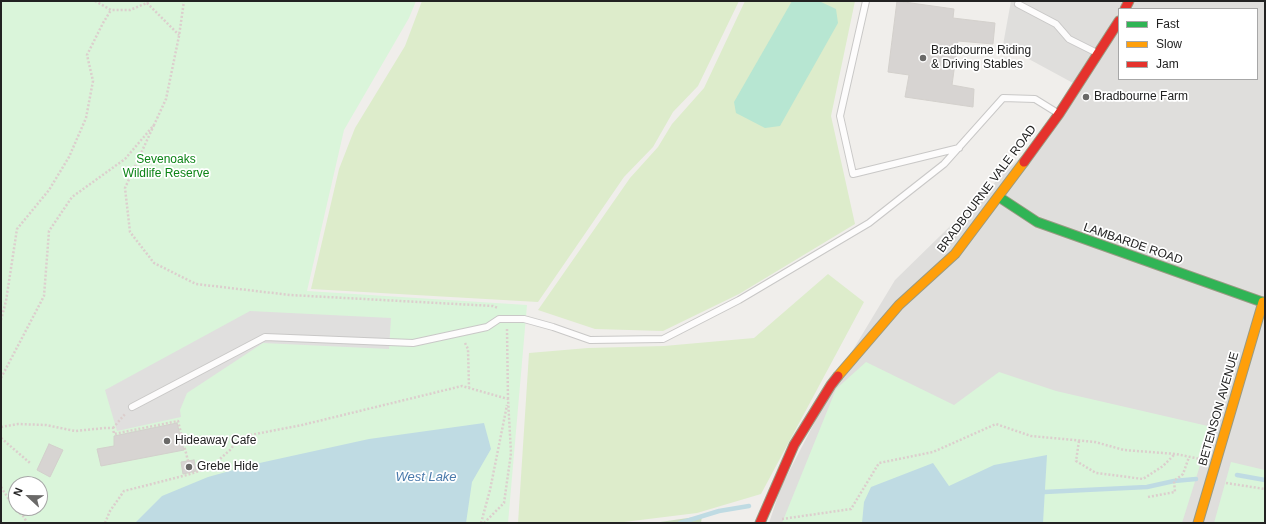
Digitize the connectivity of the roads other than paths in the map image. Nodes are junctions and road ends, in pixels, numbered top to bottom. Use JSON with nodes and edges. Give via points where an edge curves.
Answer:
{"nodes":[{"id":1,"x":866,"y":1,"type":"edge"},
{"id":2,"x":1018,"y":4,"type":"dead end"},
{"id":3,"x":1118,"y":23,"type":"edge"},
{"id":4,"x":1098,"y":53,"type":"junction"},
{"id":5,"x":1060,"y":114,"type":"junction"},
{"id":6,"x":959,"y":148,"type":"junction"},
{"id":7,"x":999,"y":197,"type":"junction"},
{"id":8,"x":1264,"y":303,"type":"edge"},
{"id":9,"x":132,"y":407,"type":"road end"},
{"id":10,"x":761,"y":520,"type":"edge"},
{"id":11,"x":1198,"y":523,"type":"edge"}],
"edges":[{"from":1,"to":6,"type":"lane","via":[[840,116],[853,174]]},
{"from":2,"to":4,"type":"lane","via":[[1056,24],[1069,39]]},
{"from":3,"to":4,"type":"main road","name":"BRADBOURNE VALE ROAD"},
{"from":4,"to":5,"type":"main road","name":"BRADBOURNE VALE ROAD"},
{"from":5,"to":6,"type":"lane","via":[[1035,99],[1003,98]]},
{"from":5,"to":7,"type":"main road","name":"BRADBOURNE VALE ROAD"},
{"from":6,"to":9,"type":"lane","via":[[944,164],[869,223],[739,300],[663,339],[590,340],[524,319],[499,319],[487,327],[413,343],[265,336]]},
{"from":7,"to":8,"type":"main road","name":"LAMBARDE ROAD","via":[[1036,222]]},
{"from":7,"to":10,"type":"main road","name":"BRADBOURNE VALE ROAD","via":[[955,254],[899,305],[831,385],[794,445]]},
{"from":8,"to":11,"type":"main road","name":"BETENSON AVENUE"}]}
